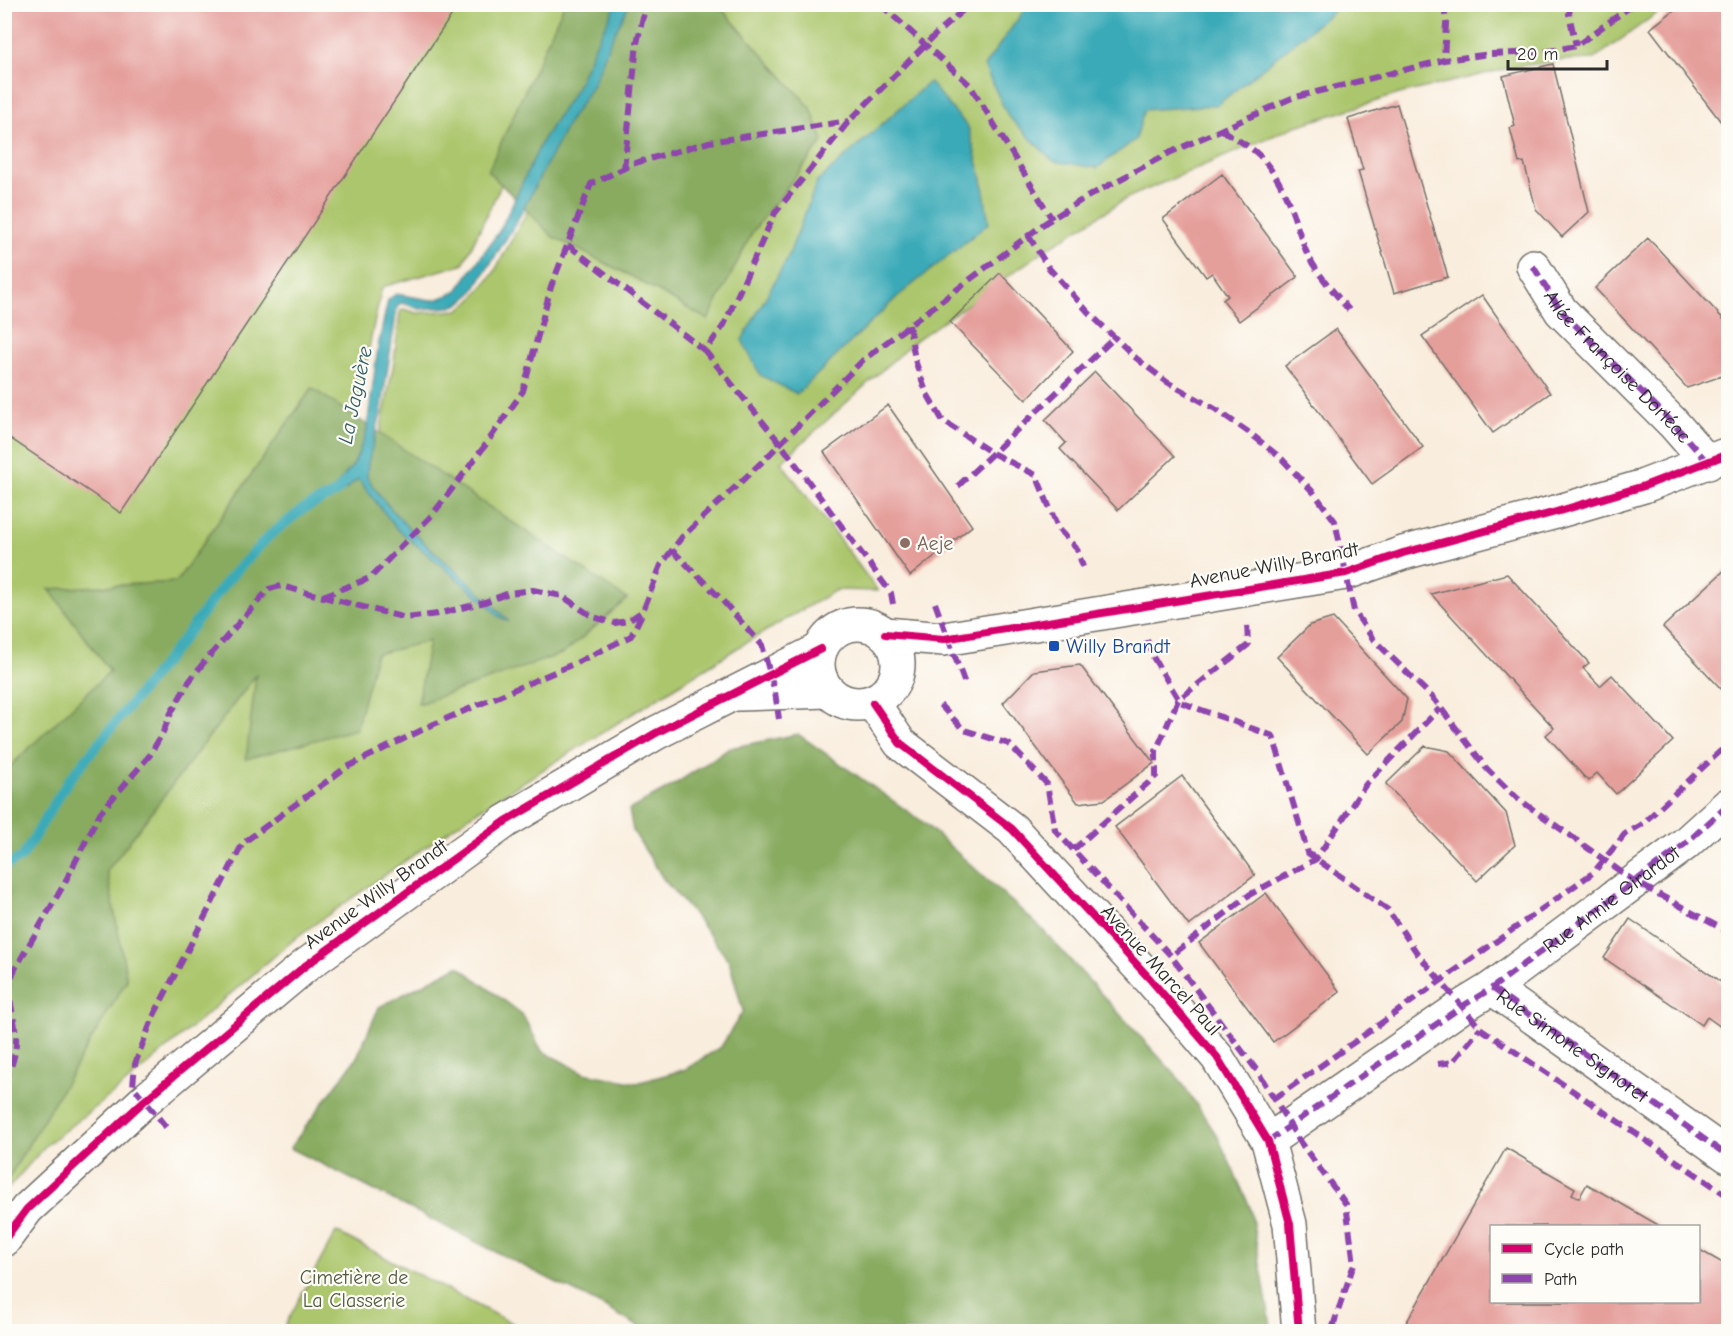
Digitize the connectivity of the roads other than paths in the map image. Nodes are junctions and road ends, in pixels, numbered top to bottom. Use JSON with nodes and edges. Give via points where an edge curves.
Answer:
{"nodes":[{"id":1,"x":1533,"y":266,"type":"dead end"},
{"id":2,"x":1718,"y":459,"type":"edge"},
{"id":3,"x":885,"y":634,"type":"junction"},
{"id":4,"x":944,"y":639,"type":"junction"},
{"id":5,"x":821,"y":649,"type":"junction"},
{"id":6,"x":899,"y":666,"type":"junction"},
{"id":7,"x":827,"y":691,"type":"junction"},
{"id":8,"x":731,"y":694,"type":"junction"},
{"id":9,"x":873,"y":703,"type":"junction"},
{"id":10,"x":1728,"y":806,"type":"edge"},
{"id":11,"x":1492,"y":988,"type":"junction"},
{"id":12,"x":1268,"y":1141,"type":"junction"},
{"id":13,"x":1728,"y":1156,"type":"edge"},
{"id":14,"x":4,"y":1240,"type":"edge"},
{"id":15,"x":1299,"y":1332,"type":"edge"}],
"edges":[{"from":1,"to":2,"type":"street","name":"Allée Françoise Dorléac","via":[[1561,311],[1673,423]]},
{"from":2,"to":4,"type":"street","name":"Avenue Willy Brandt","via":[[1633,489],[1403,553],[1346,573]]},
{"from":3,"to":4,"type":"street","name":"Avenue Willy Brandt"},
{"from":3,"to":5,"type":"street","name":"Avenue Willy Brandt","via":[[872,626],[842,627],[829,636]]},
{"from":3,"to":6,"type":"street","via":[[896,648]]},
{"from":4,"to":6,"type":"street","name":"Avenue Willy Brandt"},
{"from":5,"to":7,"type":"street","via":[[820,678]]},
{"from":5,"to":8,"type":"street","name":"Avenue Willy Brandt"},
{"from":6,"to":9,"type":"street","via":[[886,694]]},
{"from":7,"to":8,"type":"street","name":"Avenue Willy Brandt"},
{"from":7,"to":9,"type":"street","name":"Avenue Willy Brandt","via":[[841,701]]},
{"from":8,"to":14,"type":"street","name":"Avenue Willy Brandt","via":[[506,821],[305,966],[144,1101],[27,1209]]},
{"from":9,"to":12,"type":"street","name":"Avenue Marcel Paul","via":[[900,743],[1012,829],[1150,979],[1217,1057]]},
{"from":10,"to":11,"type":"street","name":"Rue Annie Girardot","via":[[1685,844]]},
{"from":11,"to":12,"type":"street","name":"Rue Simone Signoret"},
{"from":11,"to":13,"type":"street","name":"Rue Simone Signoret"},
{"from":12,"to":15,"type":"street","name":"Avenue Marcel Paul","via":[[1290,1224]]}]}
